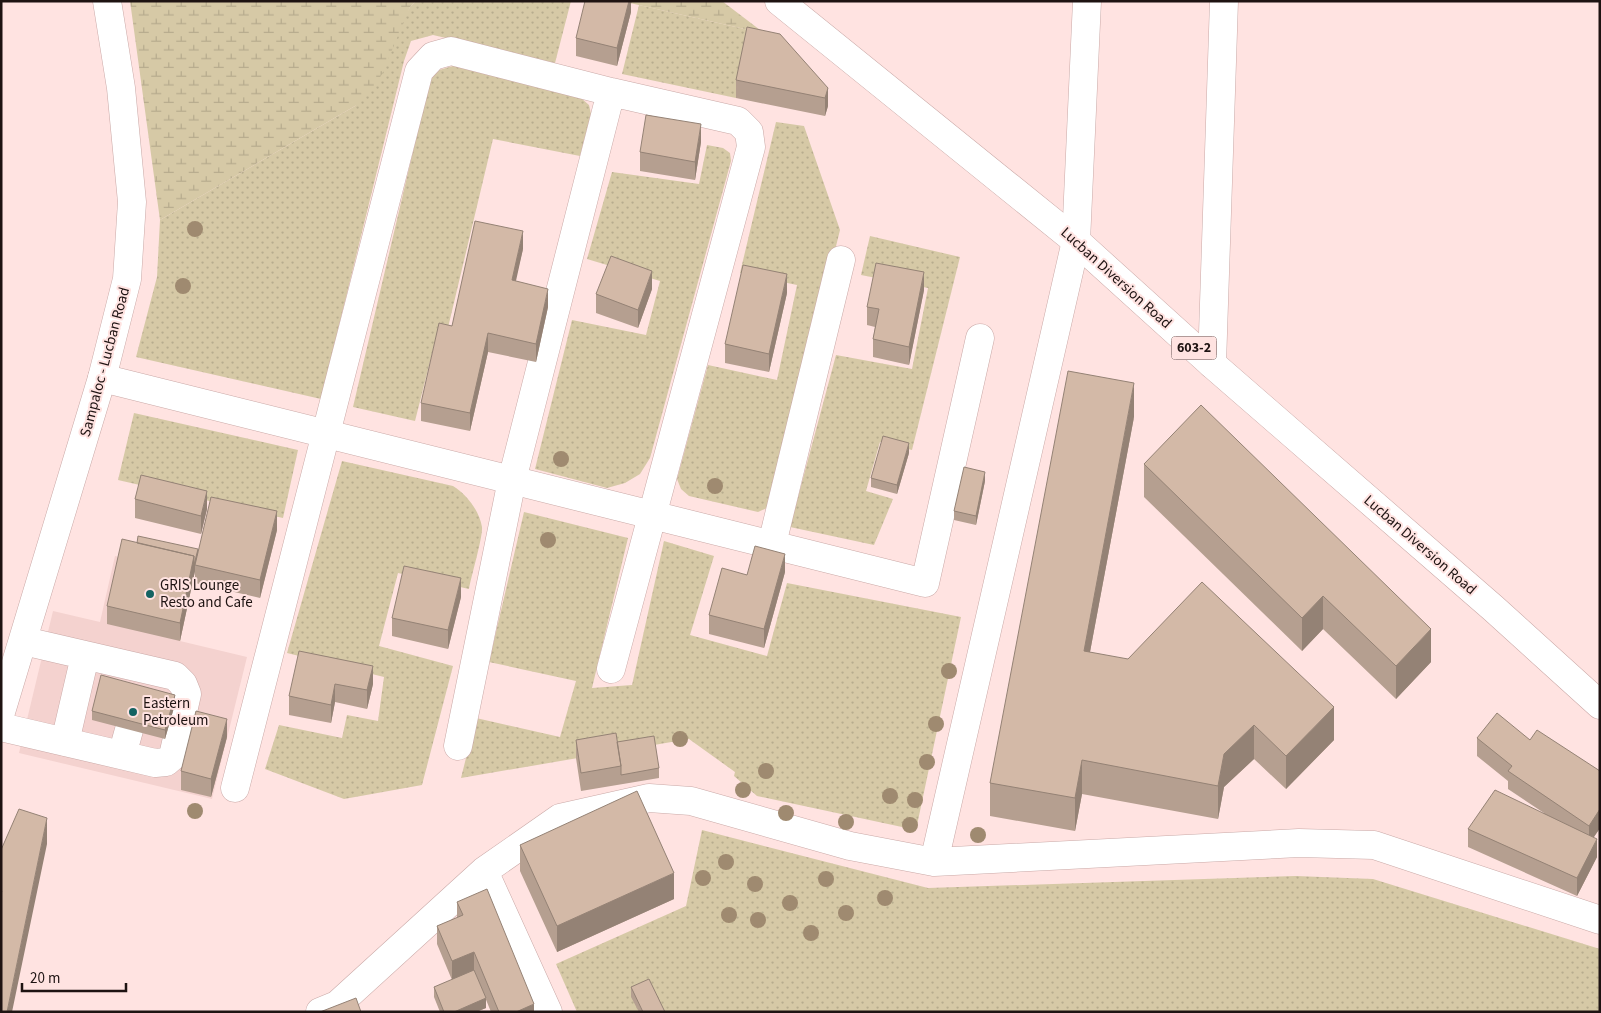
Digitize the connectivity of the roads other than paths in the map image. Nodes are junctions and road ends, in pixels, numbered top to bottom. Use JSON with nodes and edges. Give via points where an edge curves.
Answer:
{"nodes":[{"id":1,"x":107,"y":1,"type":"edge"},
{"id":2,"x":779,"y":1,"type":"edge"},
{"id":3,"x":1087,"y":1,"type":"edge"},
{"id":4,"x":1224,"y":1,"type":"edge"},
{"id":5,"x":611,"y":92,"type":"junction"},
{"id":6,"x":1076,"y":241,"type":"junction"},
{"id":7,"x":841,"y":260,"type":"dead end"},
{"id":8,"x":980,"y":338,"type":"dead end"},
{"id":9,"x":1212,"y":364,"type":"junction"},
{"id":10,"x":102,"y":378,"type":"junction"},
{"id":11,"x":326,"y":434,"type":"junction"},
{"id":12,"x":512,"y":480,"type":"junction"},
{"id":13,"x":652,"y":514,"type":"junction"},
{"id":14,"x":772,"y":544,"type":"junction"},
{"id":15,"x":24,"y":641,"type":"junction"},
{"id":16,"x":86,"y":656,"type":"junction"},
{"id":17,"x":611,"y":669,"type":"dead end"},
{"id":18,"x":1600,"y":705,"type":"edge"},
{"id":19,"x":1,"y":712,"type":"edge"},
{"id":20,"x":1,"y":727,"type":"edge"},
{"id":21,"x":64,"y":742,"type":"junction"},
{"id":22,"x":458,"y":746,"type":"dead end"},
{"id":23,"x":235,"y":788,"type":"dead end"},
{"id":24,"x":934,"y":862,"type":"junction"},
{"id":25,"x":484,"y":871,"type":"junction"},
{"id":26,"x":1600,"y":920,"type":"edge"},
{"id":27,"x":320,"y":1012,"type":"edge"},
{"id":28,"x":548,"y":1012,"type":"edge"}],
"edges":[{"from":1,"to":10,"type":"street","name":"Sampaloc - Lucban Road","via":[[121,88],[132,202],[127,279]]},
{"from":2,"to":6,"type":"street","name":"Lucban Diversion Road","number":"603-2"},
{"from":3,"to":6,"type":"street"},
{"from":4,"to":9,"type":"street"},
{"from":5,"to":11,"type":"street","via":[[451,51],[433,56],[419,71]]},
{"from":5,"to":12,"type":"street"},
{"from":5,"to":13,"type":"street","via":[[738,121],[749,132],[751,147]]},
{"from":6,"to":9,"type":"street","name":"Lucban Diversion Road","number":"603-2"},
{"from":6,"to":24,"type":"street"},
{"from":7,"to":14,"type":"street"},
{"from":8,"to":14,"type":"street","via":[[925,583]]},
{"from":9,"to":18,"type":"street","name":"Lucban Diversion Road","number":"603-2"},
{"from":10,"to":11,"type":"street"},
{"from":10,"to":15,"type":"street","name":"Sampaloc - Lucban Road"},
{"from":11,"to":12,"type":"street"},
{"from":11,"to":23,"type":"street"},
{"from":12,"to":13,"type":"street"},
{"from":12,"to":22,"type":"street"},
{"from":13,"to":14,"type":"street"},
{"from":13,"to":17,"type":"street"},
{"from":15,"to":16,"type":"street"},
{"from":15,"to":19,"type":"street","name":"Sampaloc - Lucban Road"},
{"from":16,"to":21,"type":"street"},
{"from":16,"to":21,"type":"street","via":[[141,682],[175,676],[183,684],[186,694],[173,756],[166,762],[155,763],[125,743]]},
{"from":20,"to":21,"type":"street"},
{"from":24,"to":25,"type":"street","via":[[850,846],[691,801],[649,798],[560,818]]},
{"from":24,"to":26,"type":"street","via":[[1299,843],[1374,845]]},
{"from":25,"to":27,"type":"street","via":[[337,1005]]},
{"from":25,"to":28,"type":"street"}]}
